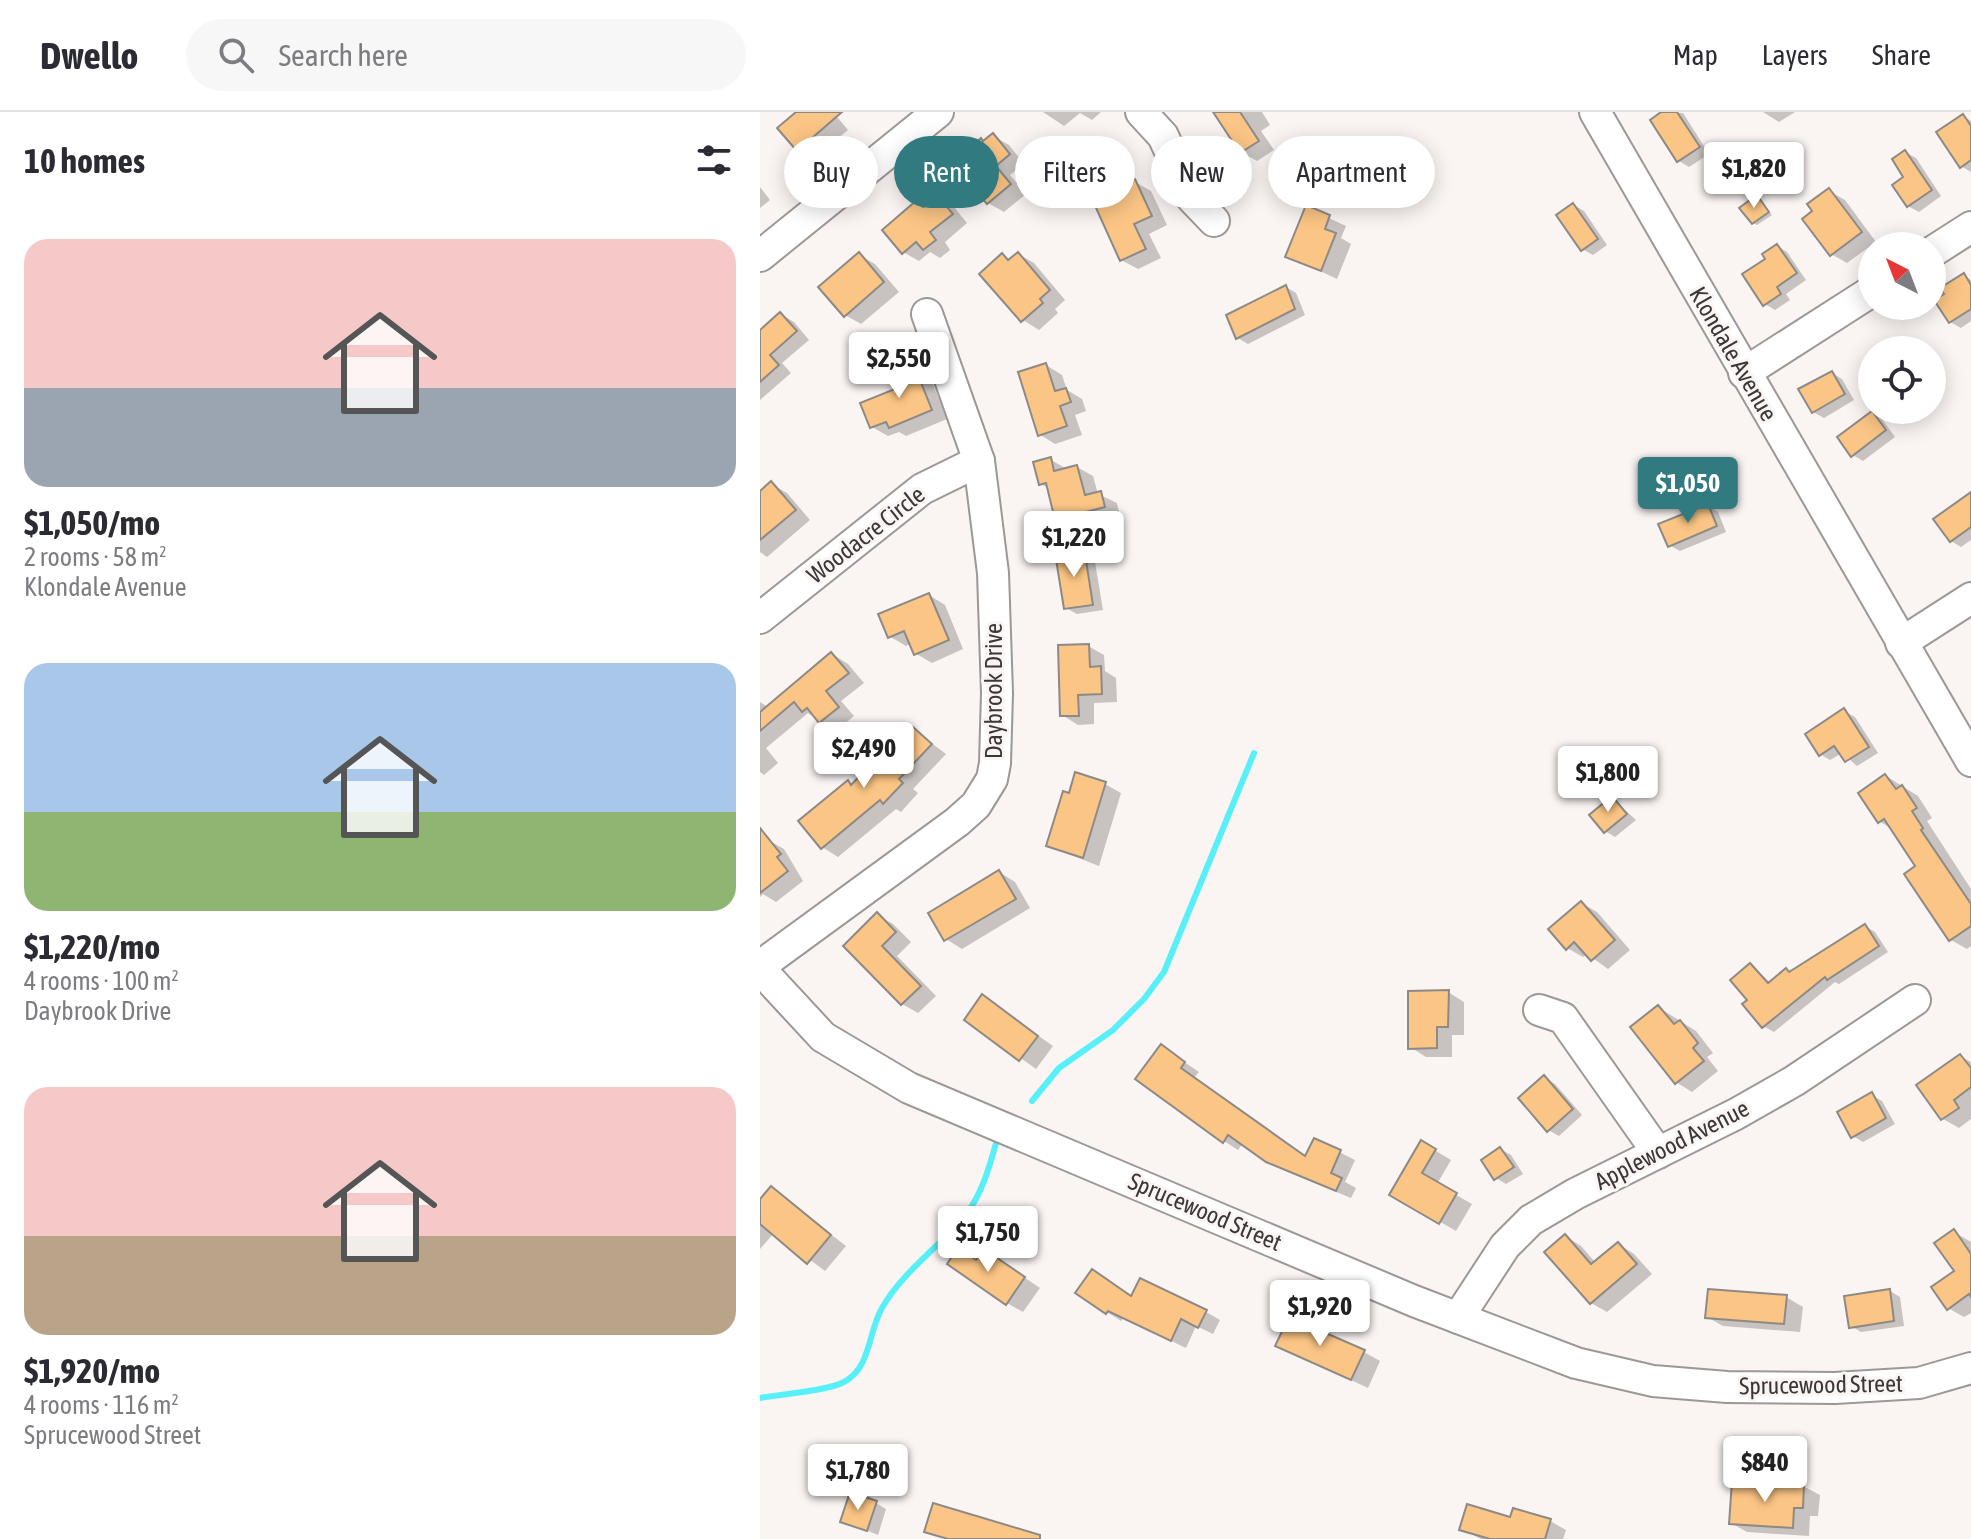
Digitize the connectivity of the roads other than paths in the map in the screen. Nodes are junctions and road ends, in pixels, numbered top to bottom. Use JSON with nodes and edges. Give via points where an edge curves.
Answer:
{"nodes":[{"id":1,"x":938,"y":112,"type":"edge"},
{"id":2,"x":1141,"y":112,"type":"edge"},
{"id":3,"x":1596,"y":112,"type":"edge"},
{"id":4,"x":1214,"y":221,"type":"dead end"},
{"id":5,"x":1971,"y":227,"type":"edge"},
{"id":6,"x":1946,"y":243,"type":"edge"},
{"id":7,"x":760,"y":256,"type":"edge"},
{"id":8,"x":1858,"y":300,"type":"edge"},
{"id":9,"x":927,"y":314,"type":"dead end"},
{"id":10,"x":1744,"y":373,"type":"junction"},
{"id":11,"x":979,"y":461,"type":"junction"},
{"id":12,"x":1971,"y":598,"type":"edge"},
{"id":13,"x":760,"y":618,"type":"edge"},
{"id":14,"x":1901,"y":643,"type":"junction"},
{"id":15,"x":1971,"y":761,"type":"edge"},
{"id":16,"x":760,"y":968,"type":"edge"},
{"id":17,"x":1915,"y":1000,"type":"dead end"},
{"id":18,"x":1539,"y":1010,"type":"dead end"},
{"id":19,"x":1658,"y":1153,"type":"junction"},
{"id":20,"x":1458,"y":1318,"type":"junction"},
{"id":21,"x":1971,"y":1368,"type":"edge"}],
"edges":[{"from":1,"to":7,"type":"street"},
{"from":2,"to":4,"type":"street","via":[[1163,136],[1191,197]]},
{"from":3,"to":10,"type":"street","name":"Klondale Avenue"},
{"from":5,"to":6,"type":"street"},
{"from":8,"to":10,"type":"street"},
{"from":9,"to":11,"type":"street","name":"Daybrook Drive"},
{"from":10,"to":14,"type":"street","name":"Klondale Avenue"},
{"from":11,"to":13,"type":"street","name":"Woodacre Circle","via":[[922,489]]},
{"from":11,"to":16,"type":"street","name":"Daybrook Drive","via":[[993,573],[997,693],[992,779],[976,805],[957,822]]},
{"from":12,"to":14,"type":"street"},
{"from":14,"to":15,"type":"street","name":"Klondale Avenue"},
{"from":16,"to":20,"type":"street","name":"Sprucewood Street","via":[[823,1037],[909,1088]]},
{"from":17,"to":19,"type":"street","name":"Applewood Avenue","via":[[1794,1081]]},
{"from":18,"to":19,"type":"street","via":[[1563,1018]]},
{"from":19,"to":20,"type":"street","name":"Applewood Avenue","via":[[1531,1220],[1505,1246]]},
{"from":20,"to":21,"type":"street","name":"Sprucewood Street","via":[[1576,1363],[1653,1381],[1835,1388],[1919,1383]]}]}
